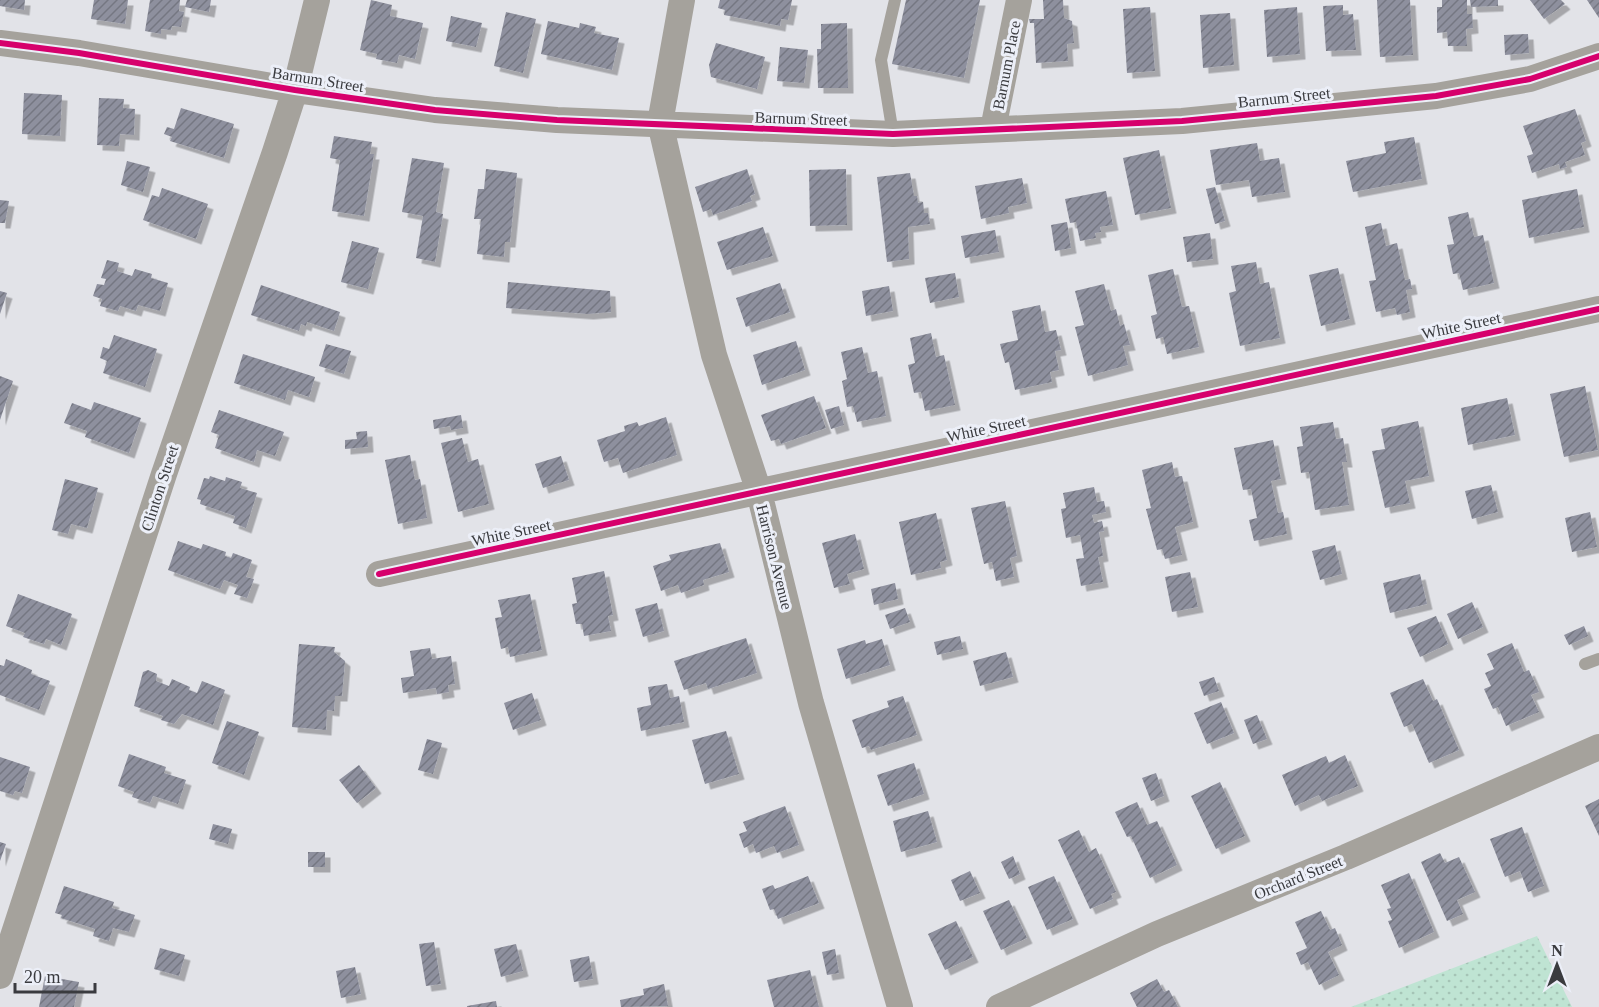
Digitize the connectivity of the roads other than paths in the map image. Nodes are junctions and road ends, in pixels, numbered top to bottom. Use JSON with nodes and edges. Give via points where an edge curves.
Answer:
{"nodes":[{"id":1,"x":317,"y":0,"type":"edge"},
{"id":2,"x":682,"y":0,"type":"edge"},
{"id":3,"x":894,"y":0,"type":"edge"},
{"id":4,"x":1019,"y":0,"type":"edge"},
{"id":5,"x":0,"y":43,"type":"edge"},
{"id":6,"x":1599,"y":56,"type":"edge"},
{"id":7,"x":295,"y":90,"type":"junction"},
{"id":8,"x":660,"y":123,"type":"junction"},
{"id":9,"x":993,"y":129,"type":"junction"},
{"id":10,"x":893,"y":134,"type":"junction"},
{"id":11,"x":1599,"y":309,"type":"edge"},
{"id":12,"x":759,"y":492,"type":"junction"},
{"id":13,"x":379,"y":574,"type":"dead end"},
{"id":14,"x":1599,"y":659,"type":"edge"},
{"id":15,"x":1585,"y":664,"type":"dead end"},
{"id":16,"x":1599,"y":747,"type":"edge"},
{"id":17,"x":0,"y":975,"type":"edge"},
{"id":18,"x":900,"y":1007,"type":"edge"},
{"id":19,"x":999,"y":1007,"type":"edge"}],
"edges":[{"from":1,"to":7,"type":"street","name":"Clinton Street"},
{"from":2,"to":8,"type":"street","name":"Harrison Avenue"},
{"from":3,"to":10,"type":"lane","via":[[881,60]]},
{"from":4,"to":9,"type":"street","name":"Barnum Place"},
{"from":5,"to":7,"type":"street","name":"Barnum Street"},
{"from":6,"to":9,"type":"street","name":"Barnum Street","via":[[1530,79],[1436,96],[1182,121]]},
{"from":7,"to":8,"type":"street","name":"Barnum Street","via":[[435,110]]},
{"from":7,"to":17,"type":"street","name":"Clinton Street"},
{"from":8,"to":10,"type":"street","name":"Barnum Street"},
{"from":8,"to":12,"type":"street","name":"Harrison Avenue","via":[[714,355]]},
{"from":9,"to":10,"type":"street","name":"Barnum Street"},
{"from":11,"to":12,"type":"street","name":"White Street"},
{"from":12,"to":13,"type":"street","name":"White Street"},
{"from":12,"to":18,"type":"street","name":"Harrison Avenue","via":[[811,703]]},
{"from":14,"to":15,"type":"lane"},
{"from":16,"to":19,"type":"street","name":"Orchard Street","via":[[1157,934]]}]}
